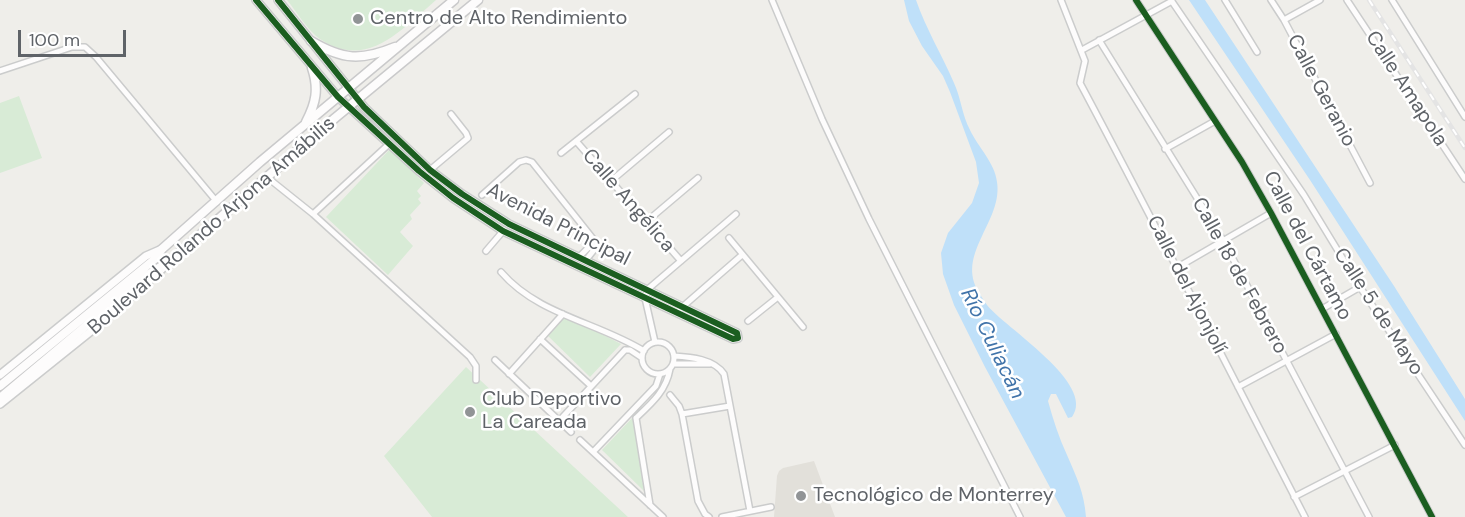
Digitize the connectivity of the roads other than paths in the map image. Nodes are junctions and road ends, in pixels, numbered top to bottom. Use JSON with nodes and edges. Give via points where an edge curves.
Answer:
{"nodes":[{"id":1,"x":256,"y":0,"type":"edge"},
{"id":2,"x":278,"y":0,"type":"edge"},
{"id":3,"x":454,"y":0,"type":"edge"},
{"id":4,"x":478,"y":0,"type":"edge"},
{"id":5,"x":772,"y":0,"type":"edge"},
{"id":6,"x":1061,"y":0,"type":"edge"},
{"id":7,"x":1136,"y":0,"type":"edge"},
{"id":8,"x":1172,"y":0,"type":"edge"},
{"id":9,"x":1226,"y":0,"type":"edge"},
{"id":10,"x":1271,"y":0,"type":"edge"},
{"id":11,"x":1320,"y":0,"type":"edge"},
{"id":12,"x":1347,"y":0,"type":"edge"},
{"id":13,"x":1392,"y":0,"type":"edge"},
{"id":14,"x":1145,"y":15,"type":"junction"},
{"id":15,"x":1284,"y":20,"type":"junction"},
{"id":16,"x":1099,"y":40,"type":"junction"},
{"id":17,"x":311,"y":41,"type":"junction"},
{"id":18,"x":404,"y":43,"type":"junction"},
{"id":19,"x":1082,"y":50,"type":"junction"},
{"id":20,"x":1257,"y":52,"type":"dead end"},
{"id":21,"x":312,"y":68,"type":"junction"},
{"id":22,"x":0,"y":71,"type":"edge"},
{"id":23,"x":350,"y":88,"type":"junction"},
{"id":24,"x":635,"y":94,"type":"dead end"},
{"id":25,"x":339,"y":97,"type":"junction"},
{"id":26,"x":358,"y":99,"type":"junction"},
{"id":27,"x":349,"y":106,"type":"junction"},
{"id":28,"x":451,"y":114,"type":"dead end"},
{"id":29,"x":1465,"y":117,"type":"edge"},
{"id":30,"x":1215,"y":121,"type":"junction"},
{"id":31,"x":304,"y":125,"type":"junction"},
{"id":32,"x":669,"y":132,"type":"dead end"},
{"id":33,"x":576,"y":141,"type":"junction"},
{"id":34,"x":389,"y":144,"type":"junction"},
{"id":35,"x":1165,"y":149,"type":"junction"},
{"id":36,"x":561,"y":153,"type":"dead end"},
{"id":37,"x":430,"y":170,"type":"junction"},
{"id":38,"x":268,"y":178,"type":"junction"},
{"id":39,"x":698,"y":178,"type":"dead end"},
{"id":40,"x":1465,"y":179,"type":"edge"},
{"id":41,"x":611,"y":182,"type":"junction"},
{"id":42,"x":1370,"y":183,"type":"dead end"},
{"id":43,"x":482,"y":195,"type":"dead end"},
{"id":44,"x":217,"y":202,"type":"junction"},
{"id":45,"x":1271,"y":213,"type":"junction"},
{"id":46,"x":313,"y":214,"type":"junction"},
{"id":47,"x":736,"y":214,"type":"dead end"},
{"id":48,"x":646,"y":222,"type":"junction"},
{"id":49,"x":509,"y":224,"type":"junction"},
{"id":50,"x":503,"y":231,"type":"junction"},
{"id":51,"x":729,"y":238,"type":"dead end"},
{"id":52,"x":1223,"y":240,"type":"junction"},
{"id":53,"x":162,"y":249,"type":"junction"},
{"id":54,"x":486,"y":251,"type":"dead end"},
{"id":55,"x":742,"y":255,"type":"junction"},
{"id":56,"x":582,"y":259,"type":"junction"},
{"id":57,"x":170,"y":261,"type":"junction"},
{"id":58,"x":681,"y":261,"type":"junction"},
{"id":59,"x":1178,"y":267,"type":"junction"},
{"id":60,"x":501,"y":272,"type":"dead end"},
{"id":61,"x":142,"y":274,"type":"junction"},
{"id":62,"x":1360,"y":287,"type":"junction"},
{"id":63,"x":648,"y":289,"type":"junction"},
{"id":64,"x":778,"y":297,"type":"junction"},
{"id":65,"x":645,"y":298,"type":"junction"},
{"id":66,"x":680,"y":309,"type":"junction"},
{"id":67,"x":1322,"y":309,"type":"junction"},
{"id":68,"x":563,"y":314,"type":"junction"},
{"id":69,"x":748,"y":321,"type":"dead end"},
{"id":70,"x":803,"y":327,"type":"dead end"},
{"id":71,"x":1336,"y":334,"type":"junction"},
{"id":72,"x":540,"y":339,"type":"junction"},
{"id":73,"x":627,"y":342,"type":"junction"},
{"id":74,"x":656,"y":342,"type":"junction"},
{"id":75,"x":625,"y":350,"type":"junction"},
{"id":76,"x":644,"y":351,"type":"junction"},
{"id":77,"x":674,"y":356,"type":"junction"},
{"id":78,"x":642,"y":358,"type":"junction"},
{"id":79,"x":495,"y":360,"type":"dead end"},
{"id":80,"x":38,"y":361,"type":"junction"},
{"id":81,"x":1287,"y":361,"type":"junction"},
{"id":82,"x":712,"y":364,"type":"junction"},
{"id":83,"x":672,"y":366,"type":"junction"},
{"id":84,"x":509,"y":374,"type":"junction"},
{"id":85,"x":660,"y":374,"type":"junction"},
{"id":86,"x":0,"y":375,"type":"edge"},
{"id":87,"x":476,"y":380,"type":"dead end"},
{"id":88,"x":0,"y":386,"type":"edge"},
{"id":89,"x":591,"y":386,"type":"junction"},
{"id":90,"x":1238,"y":387,"type":"junction"},
{"id":91,"x":670,"y":396,"type":"dead end"},
{"id":92,"x":0,"y":398,"type":"edge"},
{"id":93,"x":0,"y":404,"type":"edge"},
{"id":94,"x":730,"y":406,"type":"junction"},
{"id":95,"x":631,"y":413,"type":"junction"},
{"id":96,"x":682,"y":414,"type":"junction"},
{"id":97,"x":636,"y":418,"type":"junction"},
{"id":98,"x":559,"y":421,"type":"junction"},
{"id":99,"x":571,"y":432,"type":"dead end"},
{"id":100,"x":580,"y":440,"type":"dead end"},
{"id":101,"x":1395,"y":445,"type":"junction"},
{"id":102,"x":1465,"y":446,"type":"edge"},
{"id":103,"x":593,"y":452,"type":"junction"},
{"id":104,"x":1345,"y":471,"type":"junction"},
{"id":105,"x":1294,"y":497,"type":"junction"},
{"id":106,"x":650,"y":505,"type":"junction"},
{"id":107,"x":771,"y":507,"type":"dead end"},
{"id":108,"x":750,"y":511,"type":"junction"},
{"id":109,"x":707,"y":515,"type":"edge"},
{"id":110,"x":663,"y":517,"type":"edge"},
{"id":111,"x":722,"y":517,"type":"edge"},
{"id":112,"x":1020,"y":517,"type":"edge"},
{"id":113,"x":1305,"y":517,"type":"edge"},
{"id":114,"x":1369,"y":517,"type":"edge"},
{"id":115,"x":1432,"y":517,"type":"edge"}],
"edges":[{"from":1,"to":21,"type":"street","name":"Avenida Principal"},
{"from":2,"to":17,"type":"street","name":"Avenida Principal"},
{"from":3,"to":18,"type":"main road","name":"Boulevard Rolando Arjona Amábilis"},
{"from":4,"to":26,"type":"main road","name":"Boulevard Rolando Arjona Amábilis"},
{"from":5,"to":112,"type":"street","via":[[868,219]]},
{"from":6,"to":19,"type":"street"},
{"from":7,"to":14,"type":"street","name":"Calle del Cártamo"},
{"from":8,"to":14,"type":"street"},
{"from":8,"to":62,"type":"street","name":"Calle 5 de Mayo","via":[[1304,195]]},
{"from":9,"to":20,"type":"street"},
{"from":10,"to":15,"type":"street","name":"Calle Geranio"},
{"from":11,"to":15,"type":"street"},
{"from":12,"to":40,"type":"street","name":"Calle Amapola"},
{"from":13,"to":29,"type":"street"},
{"from":14,"to":16,"type":"street"},
{"from":14,"to":30,"type":"street","name":"Calle del Cártamo"},
{"from":15,"to":42,"type":"street","name":"Calle Geranio"},
{"from":16,"to":19,"type":"street"},
{"from":16,"to":35,"type":"street","name":"Calle 18 de Febrero"},
{"from":17,"to":18,"type":"main road","via":[[334,54],[358,58]]},
{"from":17,"to":23,"type":"street","name":"Avenida Principal"},
{"from":18,"to":23,"type":"main road","name":"Boulevard Rolando Arjona Amábilis"},
{"from":19,"to":59,"type":"street","name":"Calle del Ajonjolí","via":[[1085,61],[1080,83]]},
{"from":21,"to":25,"type":"street","name":"Avenida Principal"},
{"from":21,"to":31,"type":"main road","via":[[317,94]]},
{"from":22,"to":44,"type":"street","via":[[72,47],[85,47]]},
{"from":23,"to":25,"type":"main road","name":"Boulevard Rolando Arjona Amábilis"},
{"from":23,"to":26,"type":"street","name":"Avenida Principal"},
{"from":24,"to":33,"type":"street"},
{"from":25,"to":27,"type":"street","name":"Avenida Principal"},
{"from":25,"to":31,"type":"main road","name":"Boulevard Rolando Arjona Amábilis"},
{"from":26,"to":27,"type":"main road","name":"Boulevard Rolando Arjona Amábilis"},
{"from":26,"to":37,"type":"street","name":"Avenida Principal"},
{"from":27,"to":34,"type":"street","name":"Avenida Principal"},
{"from":27,"to":38,"type":"main road","name":"Boulevard Rolando Arjona Amábilis"},
{"from":28,"to":37,"type":"street","via":[[468,138]]},
{"from":30,"to":35,"type":"street"},
{"from":30,"to":45,"type":"street","name":"Calle del Cártamo"},
{"from":31,"to":44,"type":"main road","name":"Boulevard Rolando Arjona Amábilis"},
{"from":32,"to":41,"type":"street"},
{"from":33,"to":36,"type":"street"},
{"from":33,"to":41,"type":"street","name":"Calle Angélica"},
{"from":34,"to":46,"type":"street"},
{"from":34,"to":50,"type":"street","name":"Avenida Principal","via":[[453,198]]},
{"from":35,"to":52,"type":"street","name":"Calle 18 de Febrero"},
{"from":37,"to":49,"type":"street","name":"Avenida Principal"},
{"from":38,"to":46,"type":"street"},
{"from":38,"to":57,"type":"main road","name":"Boulevard Rolando Arjona Amábilis"},
{"from":39,"to":48,"type":"street"},
{"from":41,"to":48,"type":"street","name":"Calle Angélica"},
{"from":43,"to":56,"type":"street","via":[[519,162],[529,160],[596,244]]},
{"from":44,"to":53,"type":"main road","name":"Boulevard Rolando Arjona Amábilis"},
{"from":45,"to":52,"type":"street"},
{"from":45,"to":67,"type":"street","name":"Calle del Cártamo"},
{"from":46,"to":87,"type":"street","via":[[470,357],[476,366]]},
{"from":47,"to":58,"type":"street"},
{"from":48,"to":58,"type":"street","name":"Calle Angélica"},
{"from":49,"to":50,"type":"street"},
{"from":49,"to":56,"type":"street","name":"Avenida Principal"},
{"from":50,"to":54,"type":"street"},
{"from":50,"to":65,"type":"street","name":"Avenida Principal"},
{"from":51,"to":55,"type":"street"},
{"from":52,"to":59,"type":"street"},
{"from":52,"to":81,"type":"street","name":"Calle 18 de Febrero"},
{"from":53,"to":61,"type":"main road"},
{"from":53,"to":86,"type":"street","name":"Boulevard Rolando Arjona Amábilis","via":[[146,256]]},
{"from":55,"to":64,"type":"street"},
{"from":55,"to":66,"type":"street"},
{"from":56,"to":63,"type":"street","name":"Avenida Principal"},
{"from":57,"to":61,"type":"main road"},
{"from":57,"to":93,"type":"street","name":"Boulevard Rolando Arjona Amábilis","via":[[106,320]]},
{"from":58,"to":63,"type":"street"},
{"from":59,"to":90,"type":"street","name":"Calle del Ajonjolí"},
{"from":60,"to":68,"type":"street","via":[[531,299]]},
{"from":61,"to":80,"type":"main road","name":"Boulevard Rolando Arjona Amábilis"},
{"from":62,"to":67,"type":"street"},
{"from":62,"to":102,"type":"street","name":"Calle 5 de Mayo"},
{"from":63,"to":65,"type":"street"},
{"from":63,"to":66,"type":"street","name":"Avenida Principal"},
{"from":64,"to":69,"type":"street"},
{"from":64,"to":70,"type":"street"},
{"from":65,"to":66,"type":"street","name":"Avenida Principal"},
{"from":65,"to":74,"type":"street"},
{"from":66,"to":66,"type":"street","name":"Avenida Principal","via":[[733,339],[737,339],[733,331]]},
{"from":67,"to":71,"type":"street","name":"Calle del Cártamo"},
{"from":68,"to":72,"type":"street"},
{"from":68,"to":73,"type":"street"},
{"from":71,"to":81,"type":"street"},
{"from":71,"to":101,"type":"street","name":"Calle del Cártamo"},
{"from":72,"to":84,"type":"street"},
{"from":72,"to":89,"type":"street"},
{"from":73,"to":75,"type":"street"},
{"from":73,"to":76,"type":"street"},
{"from":74,"to":76,"type":"street"},
{"from":74,"to":77,"type":"street","via":[[666,344]]},
{"from":75,"to":78,"type":"street"},
{"from":75,"to":89,"type":"street"},
{"from":76,"to":78,"type":"street"},
{"from":77,"to":82,"type":"street"},
{"from":77,"to":83,"type":"street"},
{"from":78,"to":85,"type":"street","via":[[650,372]]},
{"from":79,"to":84,"type":"street"},
{"from":80,"to":88,"type":"main road"},
{"from":80,"to":92,"type":"main road"},
{"from":81,"to":90,"type":"street"},
{"from":81,"to":104,"type":"street","name":"Calle 18 de Febrero"},
{"from":82,"to":83,"type":"street"},
{"from":82,"to":94,"type":"street","via":[[724,374]]},
{"from":83,"to":85,"type":"street"},
{"from":83,"to":97,"type":"street","via":[[665,387]]},
{"from":84,"to":98,"type":"street"},
{"from":85,"to":95,"type":"street","via":[[656,386]]},
{"from":89,"to":98,"type":"street"},
{"from":90,"to":105,"type":"street","name":"Calle del Ajonjolí"},
{"from":91,"to":96,"type":"street"},
{"from":94,"to":96,"type":"street"},
{"from":94,"to":108,"type":"street"},
{"from":95,"to":97,"type":"street"},
{"from":95,"to":103,"type":"street"},
{"from":96,"to":109,"type":"street","via":[[698,501]]},
{"from":97,"to":106,"type":"street"},
{"from":98,"to":99,"type":"street"},
{"from":100,"to":103,"type":"street"},
{"from":101,"to":104,"type":"street"},
{"from":101,"to":115,"type":"street","name":"Calle del Cártamo"},
{"from":103,"to":106,"type":"street"},
{"from":104,"to":105,"type":"street"},
{"from":104,"to":114,"type":"street","name":"Calle 18 de Febrero"},
{"from":105,"to":113,"type":"street","name":"Calle del Ajonjolí"},
{"from":106,"to":110,"type":"street"},
{"from":107,"to":108,"type":"street"},
{"from":108,"to":111,"type":"street"}]}
